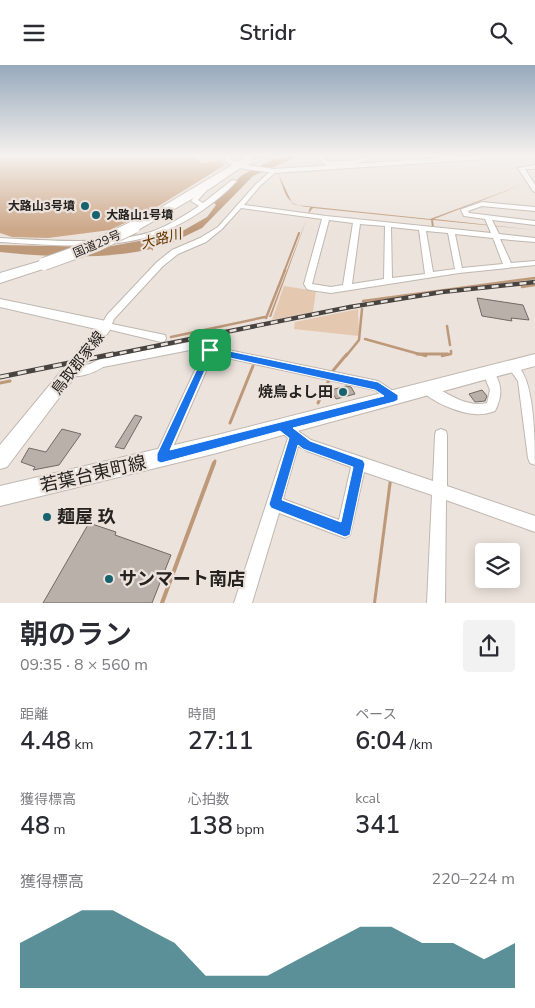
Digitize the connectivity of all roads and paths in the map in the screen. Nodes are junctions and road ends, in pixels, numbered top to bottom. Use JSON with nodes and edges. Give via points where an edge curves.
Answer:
{"nodes":[{"id":1,"x":213,"y":180,"type":"edge"},
{"id":2,"x":264,"y":180,"type":"edge"},
{"id":3,"x":234,"y":181,"type":"dead end"},
{"id":4,"x":204,"y":190,"type":"dead end"},
{"id":5,"x":202,"y":205,"type":"junction"},
{"id":6,"x":240,"y":206,"type":"junction"},
{"id":7,"x":535,"y":209,"type":"edge"},
{"id":8,"x":488,"y":217,"type":"junction"},
{"id":9,"x":326,"y":218,"type":"junction"},
{"id":10,"x":357,"y":221,"type":"junction"},
{"id":11,"x":535,"y":223,"type":"edge"},
{"id":12,"x":388,"y":225,"type":"junction"},
{"id":13,"x":422,"y":229,"type":"junction"},
{"id":14,"x":451,"y":232,"type":"junction"},
{"id":15,"x":497,"y":237,"type":"junction"},
{"id":16,"x":0,"y":240,"type":"edge"},
{"id":17,"x":535,"y":241,"type":"edge"},
{"id":18,"x":535,"y":263,"type":"edge"},
{"id":19,"x":508,"y":266,"type":"junction"},
{"id":20,"x":459,"y":271,"type":"junction"},
{"id":21,"x":429,"y":275,"type":"junction"},
{"id":22,"x":0,"y":278,"type":"edge"},
{"id":23,"x":388,"y":281,"type":"junction"},
{"id":24,"x":347,"y":288,"type":"junction"},
{"id":25,"x":0,"y":303,"type":"edge"},
{"id":26,"x":106,"y":326,"type":"junction"},
{"id":27,"x":161,"y":338,"type":"dead end"},
{"id":28,"x":210,"y":350,"type":"junction"},
{"id":29,"x":535,"y":361,"type":"edge"},
{"id":30,"x":513,"y":367,"type":"junction"},
{"id":31,"x":71,"y":372,"type":"junction"},
{"id":32,"x":490,"y":373,"type":"junction"},
{"id":33,"x":427,"y":389,"type":"junction"},
{"id":34,"x":394,"y":397,"type":"junction"},
{"id":35,"x":289,"y":431,"type":"junction"},
{"id":36,"x":441,"y":435,"type":"dead end"},
{"id":37,"x":535,"y":457,"type":"edge"},
{"id":38,"x":161,"y":458,"type":"junction"},
{"id":39,"x":0,"y":460,"type":"edge"},
{"id":40,"x":359,"y":464,"type":"junction"},
{"id":41,"x":439,"y":491,"type":"junction"},
{"id":42,"x":0,"y":496,"type":"edge"},
{"id":43,"x":275,"y":504,"type":"junction"},
{"id":44,"x":535,"y":524,"type":"edge"},
{"id":45,"x":242,"y":603,"type":"edge"},
{"id":46,"x":436,"y":603,"type":"edge"}],
"edges":[{"from":1,"to":22,"type":"highway","name":"国道29号","bridge":true,"via":[[188,197],[97,245]]},
{"from":2,"to":6,"type":"street"},
{"from":3,"to":5,"type":"street"},
{"from":4,"to":5,"type":"street","via":[[194,201]]},
{"from":5,"to":16,"type":"street","via":[[175,223],[140,236],[92,241]]},
{"from":6,"to":9,"type":"street"},
{"from":6,"to":26,"type":"street","via":[[210,235],[175,252],[160,264],[110,317]]},
{"from":7,"to":8,"type":"street","via":[[482,204],[464,210],[466,215]]},
{"from":8,"to":11,"type":"street"},
{"from":8,"to":15,"type":"street"},
{"from":9,"to":10,"type":"street"},
{"from":9,"to":24,"type":"street","via":[[308,284],[331,291]]},
{"from":10,"to":12,"type":"street"},
{"from":10,"to":24,"type":"street"},
{"from":12,"to":13,"type":"street"},
{"from":12,"to":23,"type":"street"},
{"from":13,"to":14,"type":"street"},
{"from":13,"to":21,"type":"street"},
{"from":14,"to":15,"type":"street"},
{"from":14,"to":20,"type":"street"},
{"from":15,"to":17,"type":"street"},
{"from":15,"to":19,"type":"street"},
{"from":18,"to":19,"type":"street"},
{"from":19,"to":20,"type":"street"},
{"from":20,"to":21,"type":"street"},
{"from":21,"to":23,"type":"street"},
{"from":23,"to":24,"type":"street"},
{"from":25,"to":26,"type":"main road","name":"鳥取郡家線"},
{"from":26,"to":27,"type":"street"},
{"from":26,"to":31,"type":"main road","name":"鳥取郡家線"},
{"from":28,"to":31,"type":"street","via":[[190,346],[100,363],[94,368]]},
{"from":28,"to":34,"type":"street","via":[[378,386]]},
{"from":28,"to":38,"type":"street"},
{"from":29,"to":30,"type":"main road","name":"若葉台東町線"},
{"from":30,"to":32,"type":"main road","name":"若葉台東町線"},
{"from":30,"to":37,"type":"street","via":[[523,380]]},
{"from":31,"to":39,"type":"main road","name":"鳥取郡家線"},
{"from":32,"to":33,"type":"main road","name":"若葉台東町線"},
{"from":32,"to":33,"type":"street","via":[[497,386],[495,400],[488,408],[443,400]]},
{"from":33,"to":34,"type":"main road","name":"若葉台東町線"},
{"from":34,"to":35,"type":"main road","name":"若葉台東町線"},
{"from":35,"to":38,"type":"main road","name":"若葉台東町線"},
{"from":35,"to":40,"type":"street","via":[[307,445]]},
{"from":35,"to":43,"type":"street"},
{"from":36,"to":41,"type":"street"},
{"from":38,"to":42,"type":"main road","name":"若葉台東町線"},
{"from":40,"to":41,"type":"street"},
{"from":40,"to":43,"type":"street","via":[[345,531]]},
{"from":41,"to":44,"type":"street"},
{"from":41,"to":46,"type":"street"},
{"from":43,"to":45,"type":"street"}]}
